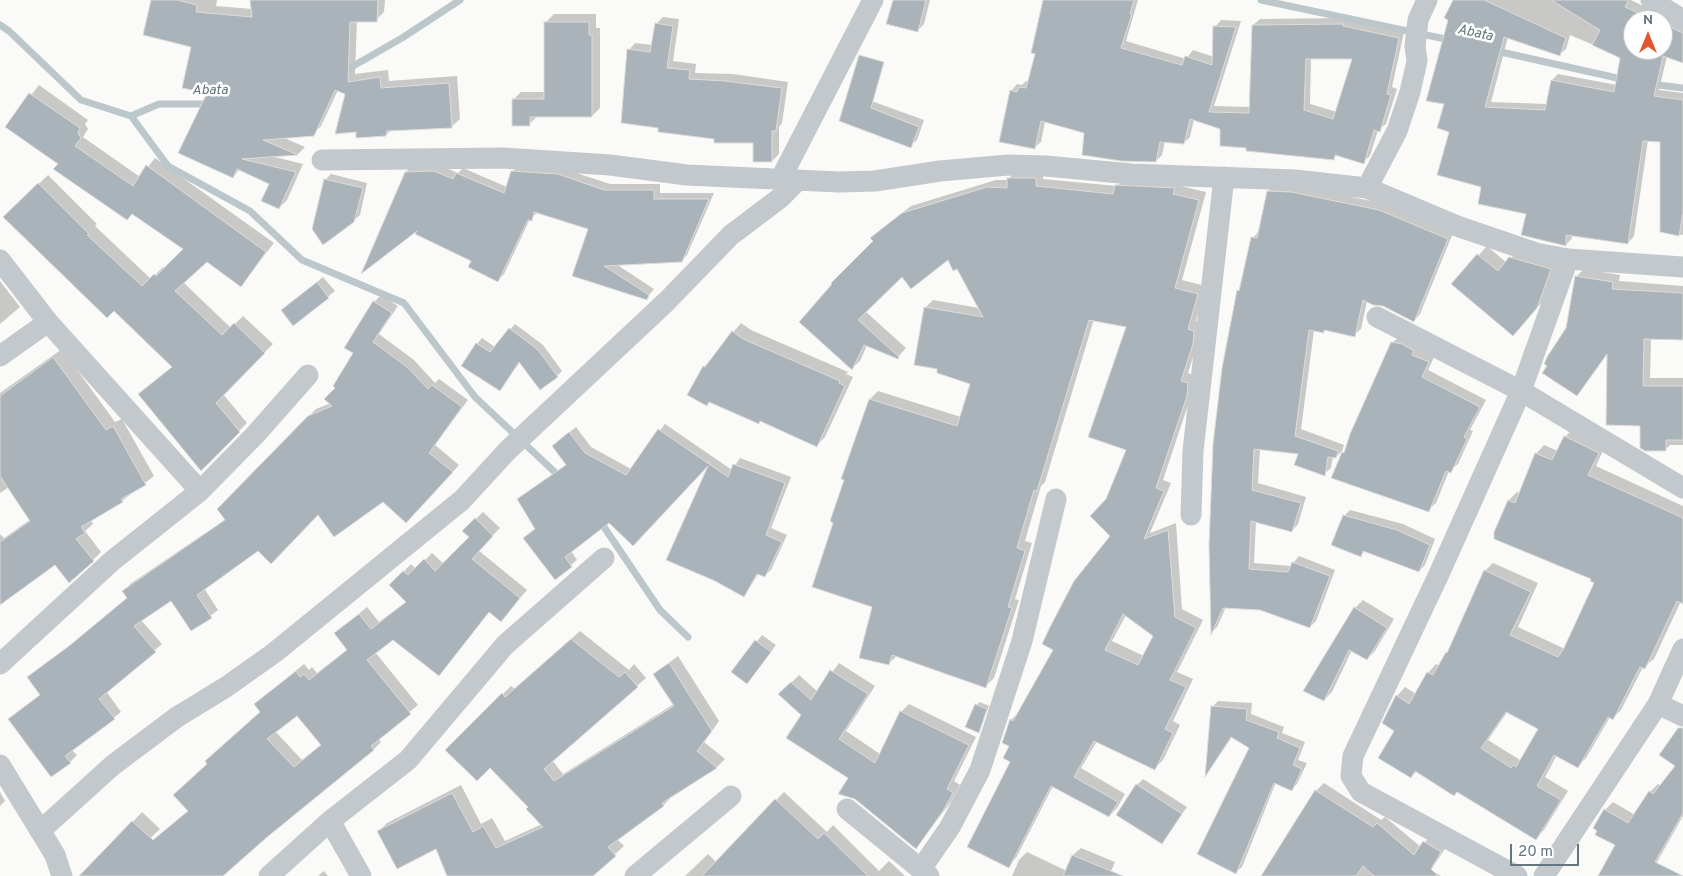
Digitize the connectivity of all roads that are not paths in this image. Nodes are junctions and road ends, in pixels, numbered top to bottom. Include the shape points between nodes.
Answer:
1 (873, 0) edge
2 (1427, 0) edge
3 (1652, 0) edge
4 (1683, 20) edge
5 (322, 160) dead end
6 (1224, 177) junction
7 (789, 180) junction
8 (1367, 188) junction
9 (0, 260) edge
10 (1568, 260) junction
11 (1683, 267) edge
12 (1377, 317) dead end
13 (48, 322) junction
14 (0, 356) edge
15 (308, 375) dead end
16 (1521, 391) junction
17 (1683, 488) edge
18 (200, 491) junction
19 (1056, 499) dead end
20 (1190, 515) dead end
21 (604, 558) dead end
22 (1683, 649) edge
23 (0, 664) edge
24 (1658, 704) junction
25 (1683, 716) edge
26 (0, 765) edge
27 (731, 796) dead end
28 (848, 810) dead end
29 (330, 821) junction
30 (40, 831) junction
31 (925, 873) edge
32 (62, 876) edge
33 (269, 876) edge
34 (361, 876) edge
35 (635, 876) edge
36 (1517, 876) edge
37 (1544, 876) edge

1 - 7 street
2 - 8 street via 1418,20 1417,61 1405,108 1397,131
3 - 4 street
5 - 7 street via 503,158 610,165 687,175
6 - 7 street via 1008,165 875,181
6 - 8 street
6 - 20 street via 1193,451
7 - 30 street via 780,198 731,235 666,302 508,450 462,500 274,653 177,717 113,765
8 - 10 street via 1457,226 1536,253
9 - 13 street
10 - 11 street
10 - 16 street
12 - 16 street
13 - 14 street
13 - 18 street
15 - 18 street
16 - 17 street
16 - 36 street via 1439,574 1361,734 1353,756 1351,776 1361,792
18 - 23 street via 112,561
19 - 31 street via 1022,641 980,770
21 - 29 street via 505,645 408,760
22 - 24 street
24 - 25 street
24 - 37 street
26 - 30 street
27 - 35 street
28 - 31 street
29 - 33 street
29 - 34 street
30 - 32 street via 55,855

